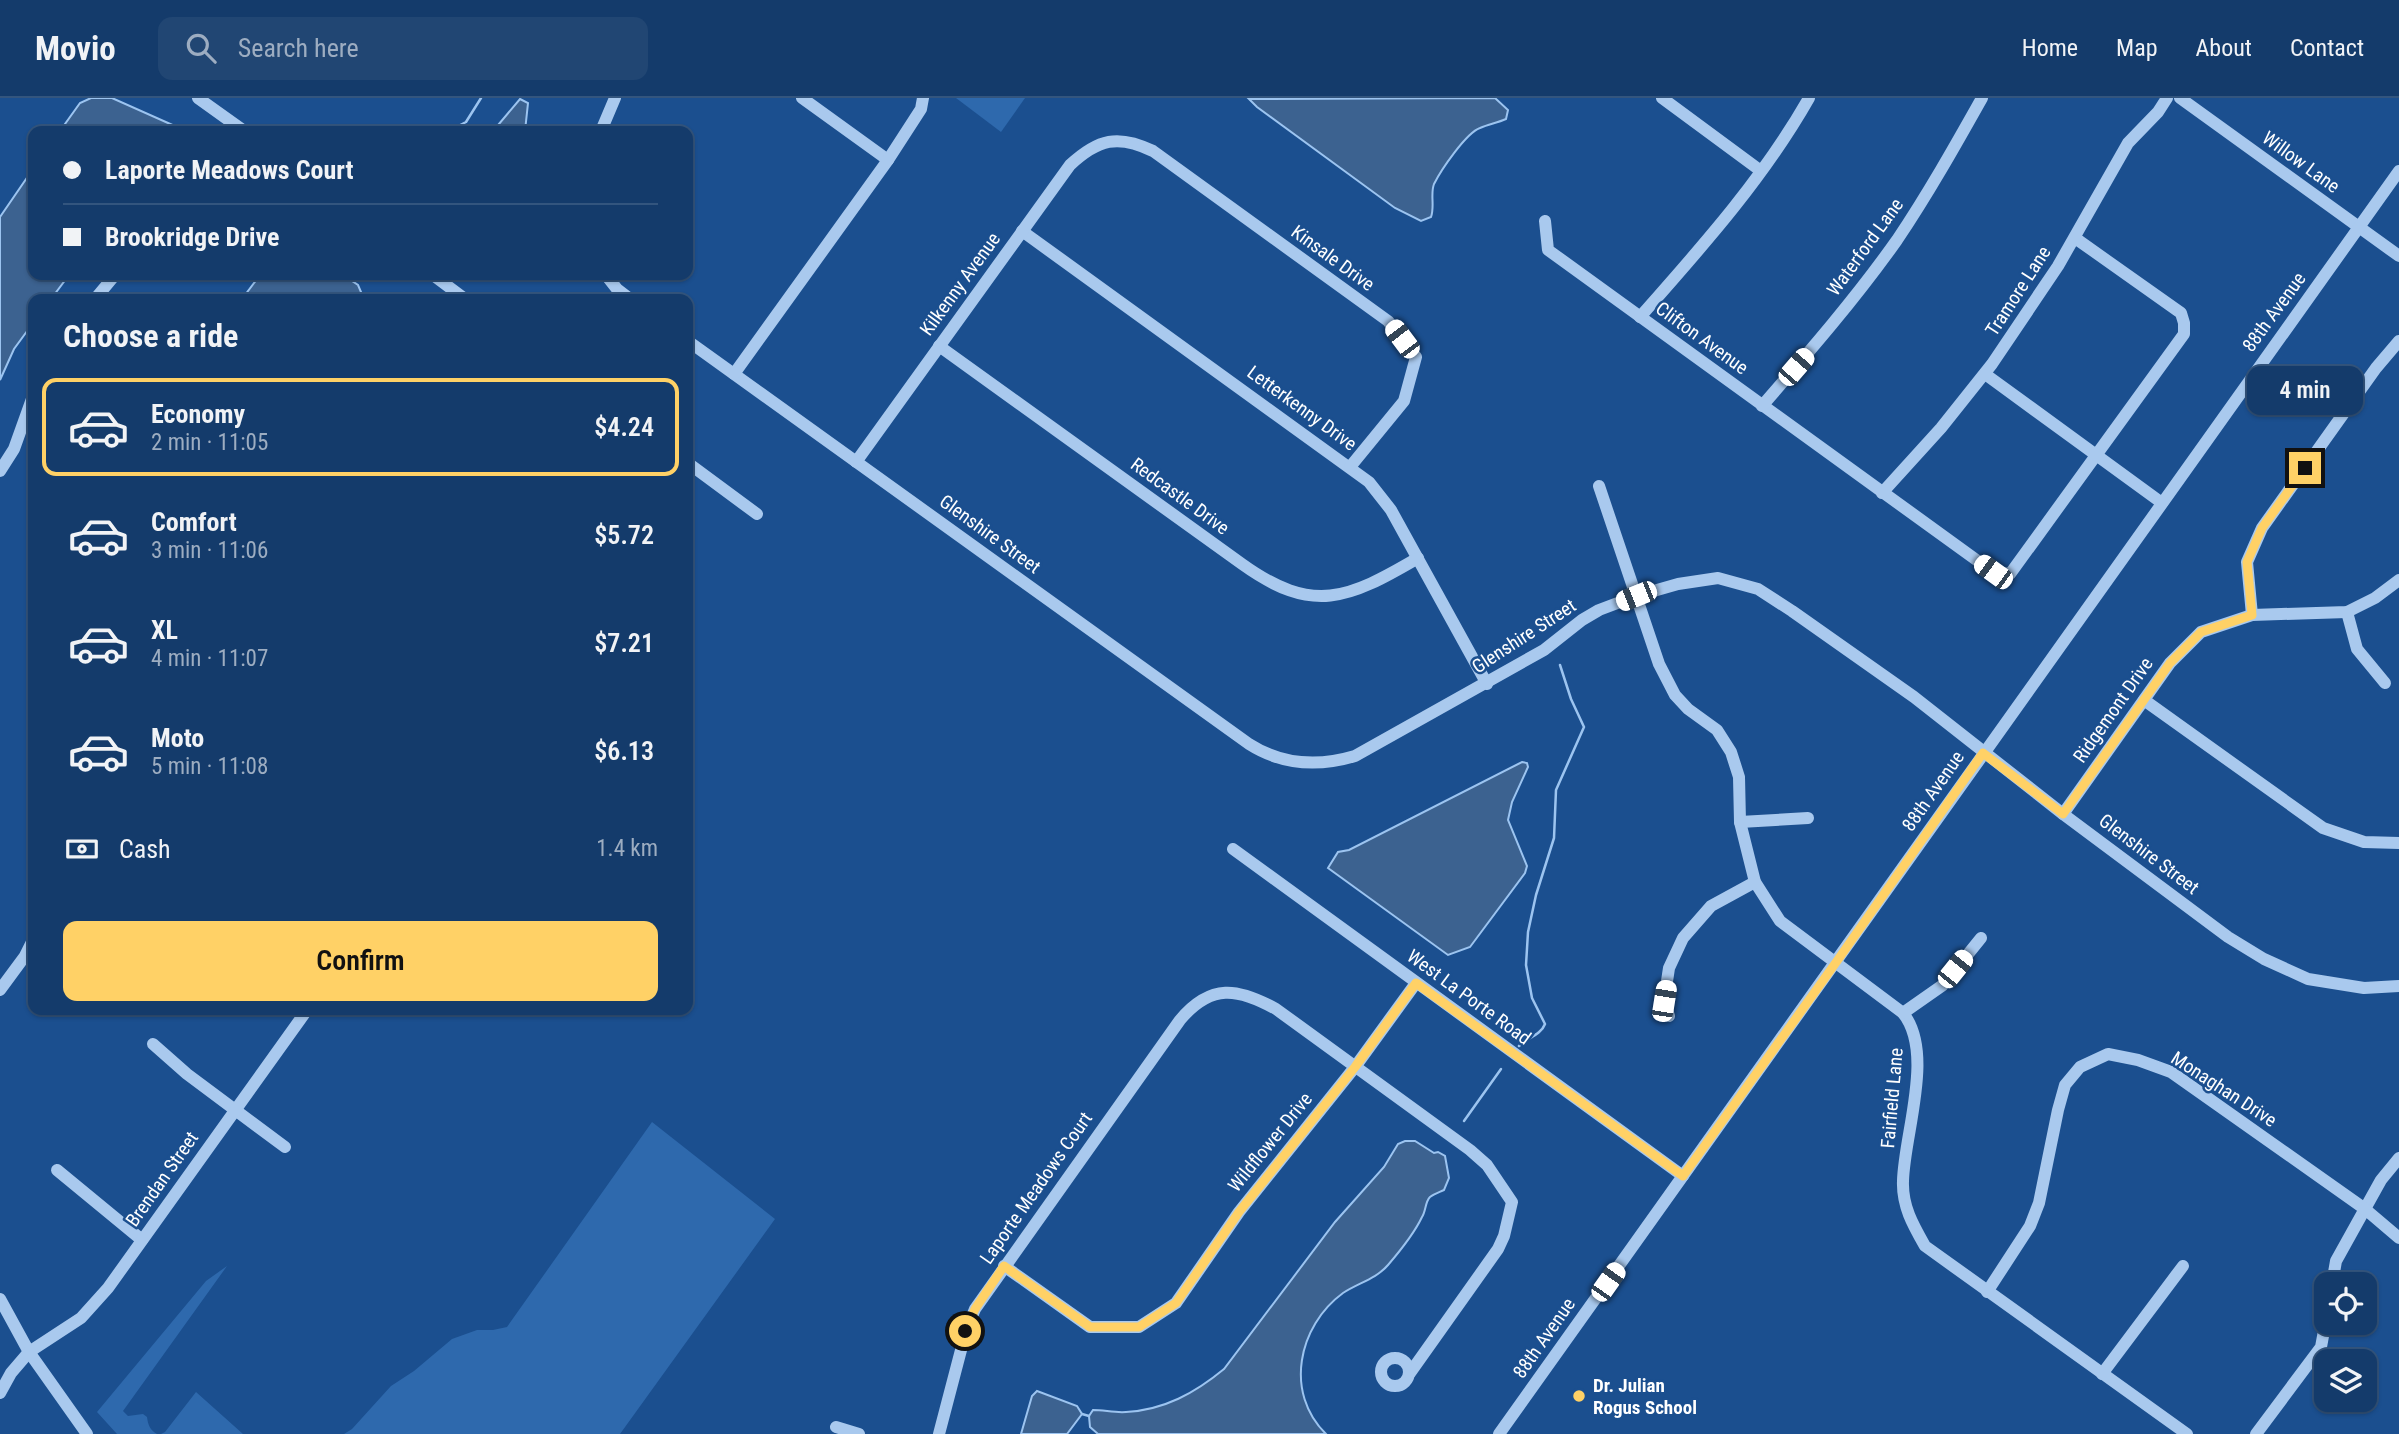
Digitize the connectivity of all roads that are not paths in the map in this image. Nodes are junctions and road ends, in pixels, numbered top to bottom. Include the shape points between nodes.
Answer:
1 (198, 98) edge
2 (615, 98) edge
3 (802, 98) edge
4 (923, 98) edge
5 (1662, 98) edge
6 (1809, 98) edge
7 (1982, 98) edge
8 (2167, 98) edge
9 (2180, 98) edge
10 (237, 126) edge
11 (603, 126) edge
12 (1107, 141) joint
13 (888, 160) junction
14 (1761, 171) junction
15 (2399, 171) edge
16 (1545, 221) dead end
17 (2358, 227) junction
18 (1022, 231) junction
19 (2075, 238) junction
20 (2399, 256) edge
21 (111, 280) edge
22 (440, 280) edge
23 (611, 280) edge
24 (99, 294) edge
25 (458, 294) edge
26 (624, 294) edge
27 (1640, 317) junction
28 (2399, 341) edge
29 (693, 345) edge
30 (939, 346) junction
31 (734, 374) junction
32 (1985, 374) junction
33 (1762, 406) junction
34 (28, 410) edge
35 (2097, 453) junction
36 (856, 463) junction
37 (693, 467) edge
38 (1350, 467) junction
39 (0, 471) edge
40 (1600, 486) dead end
41 (1882, 493) junction
42 (2162, 503) junction
43 (757, 514) dead end
44 (1418, 558) junction
45 (2399, 580) edge
46 (1636, 596) junction
47 (2347, 612) junction
48 (2252, 615) junction
49 (2385, 683) dead end
50 (1487, 684) junction
51 (2144, 700) junction
52 (1983, 753) junction
53 (2063, 814) junction
54 (1808, 818) dead end
55 (1740, 822) junction
56 (2399, 843) edge
57 (1233, 849) dead end
58 (1755, 882) junction
59 (1981, 938) dead end
60 (28, 950) edge
61 (1837, 961) junction
62 (1416, 983) junction
63 (2399, 986) edge
64 (0, 989) edge
65 (1903, 1013) junction
66 (303, 1015) edge
67 (1669, 1016) dead end
68 (153, 1044) dead end
69 (1355, 1067) junction
70 (234, 1110) junction
71 (285, 1147) dead end
72 (2399, 1158) edge
73 (57, 1170) dead end
74 (1683, 1176) junction
75 (2365, 1209) junction
76 (2399, 1238) edge
77 (142, 1240) junction
78 (1004, 1266) junction
79 (2183, 1266) dead end
80 (2334, 1272) edge
81 (1987, 1292) junction
82 (1, 1303) edge
83 (2323, 1335) edge
84 (29, 1352) junction
85 (1410, 1373) dead end
86 (2102, 1374) junction
87 (0, 1393) edge
88 (836, 1427) dead end
89 (87, 1434) edge
90 (859, 1434) edge
91 (939, 1434) edge
92 (1499, 1434) edge
93 (2187, 1434) edge
94 (2256, 1434) edge

1 - 10 street
2 - 11 street
3 - 13 street
4 - 13 street via 921,109
5 - 14 street
6 - 14 street
7 - 33 street, Waterford Lane via 1897,240
8 - 19 street, Tramore Lane via 2128,143
9 - 17 street, Willow Lane
12 - 18 street, Kilkenny Avenue via 1070,165
12 - 38 street, Kinsale Drive via 1133,142 1153,151 1388,321 1416,357 1404,401
13 - 31 street
14 - 27 street
15 - 17 street, 88th Avenue
16 - 27 street, Clifton Avenue via 1548,250
17 - 20 street, Willow Lane
17 - 42 street, 88th Avenue
18 - 30 street, Kilkenny Avenue
18 - 38 street, Letterkenny Drive
19 - 32 street, Tramore Lane
19 - 35 street via 2181,313 2184,323 2184,334
21 - 24 street
22 - 25 street
23 - 26 street
27 - 33 street, Clifton Avenue
28 - 48 street via 2262,528 2247,562
29 - 31 street, Glenshire Street
30 - 36 street, Kilkenny Avenue
30 - 44 street, Redcastle Drive via 1279,587 1309,596 1347,593
31 - 36 street, Glenshire Street
32 - 35 street
32 - 41 street, Tramore Lane
33 - 41 street, Clifton Avenue
34 - 39 street via 14,449
35 - 41 street, Clifton Avenue via 2010,574 1993,572
35 - 42 street
36 - 50 street, Glenshire Street via 1249,744 1273,756 1327,763 1355,755
37 - 43 street
38 - 44 street, Letterkenny Drive via 1383,498
40 - 46 street, Fairfield Lane
42 - 52 street, 88th Avenue
44 - 50 street, Letterkenny Drive
45 - 47 street, Ridgemont Drive
46 - 50 street, Glenshire Street via 1592,614
46 - 52 street, Glenshire Street via 1718,579 1758,589 1914,696
46 - 55 street, Fairfield Lane via 1659,664 1675,695 1717,730 1731,752 1739,777
47 - 48 street, Ridgemont Drive
47 - 49 street via 2357,649
48 - 51 street, Ridgemont Drive via 2201,632 2170,663
51 - 53 street, Ridgemont Drive
51 - 56 street via 2323,828 2364,842
52 - 53 street, Glenshire Street
52 - 61 street, 88th Avenue
53 - 63 street, Glenshire Street via 2264,959 2308,979 2364,988
54 - 55 street
55 - 58 street, Fairfield Lane
57 - 62 street, West La Porte Road
58 - 61 street, Fairfield Lane via 1780,921
58 - 67 street via 1711,906 1683,938 1669,968 1664,1001
59 - 65 street via 1943,985
60 - 64 street
61 - 65 street, Fairfield Lane
61 - 74 street, 88th Avenue
62 - 69 street, Wildflower Drive
62 - 74 street, West La Porte Road
65 - 81 street, Fairfield Lane via 1917,1043 1916,1090 1903,1182 1907,1214 1925,1246
66 - 70 street, Brendan Street
68 - 70 street
69 - 78 street, Wildflower Drive via 1239,1212 1176,1303 1139,1327 1090,1327
69 - 78 street, Laporte Meadows Court via 1257,998 1238,992 1215,994 1180,1020
69 - 85 street via 1470,1150 1487,1165 1512,1202 1498,1249
70 - 71 street
70 - 77 street, Brendan Street
72 - 75 street
73 - 77 street
74 - 92 street, 88th Avenue
75 - 76 street, Monaghan Drive
75 - 80 street
75 - 81 street, Monaghan Drive via 2171,1072 2108,1054 2080,1067 2065,1085 2039,1203 2030,1226
77 - 84 street, Brendan Street via 81,1318
78 - 91 street, Laporte Meadows Court via 969,1322
79 - 86 street
81 - 86 street, Fairfield Lane
82 - 84 street
83 - 94 street via 2321,1347
84 - 87 street, Brendan Street
84 - 89 street
86 - 93 street, Fairfield Lane
88 - 90 street

